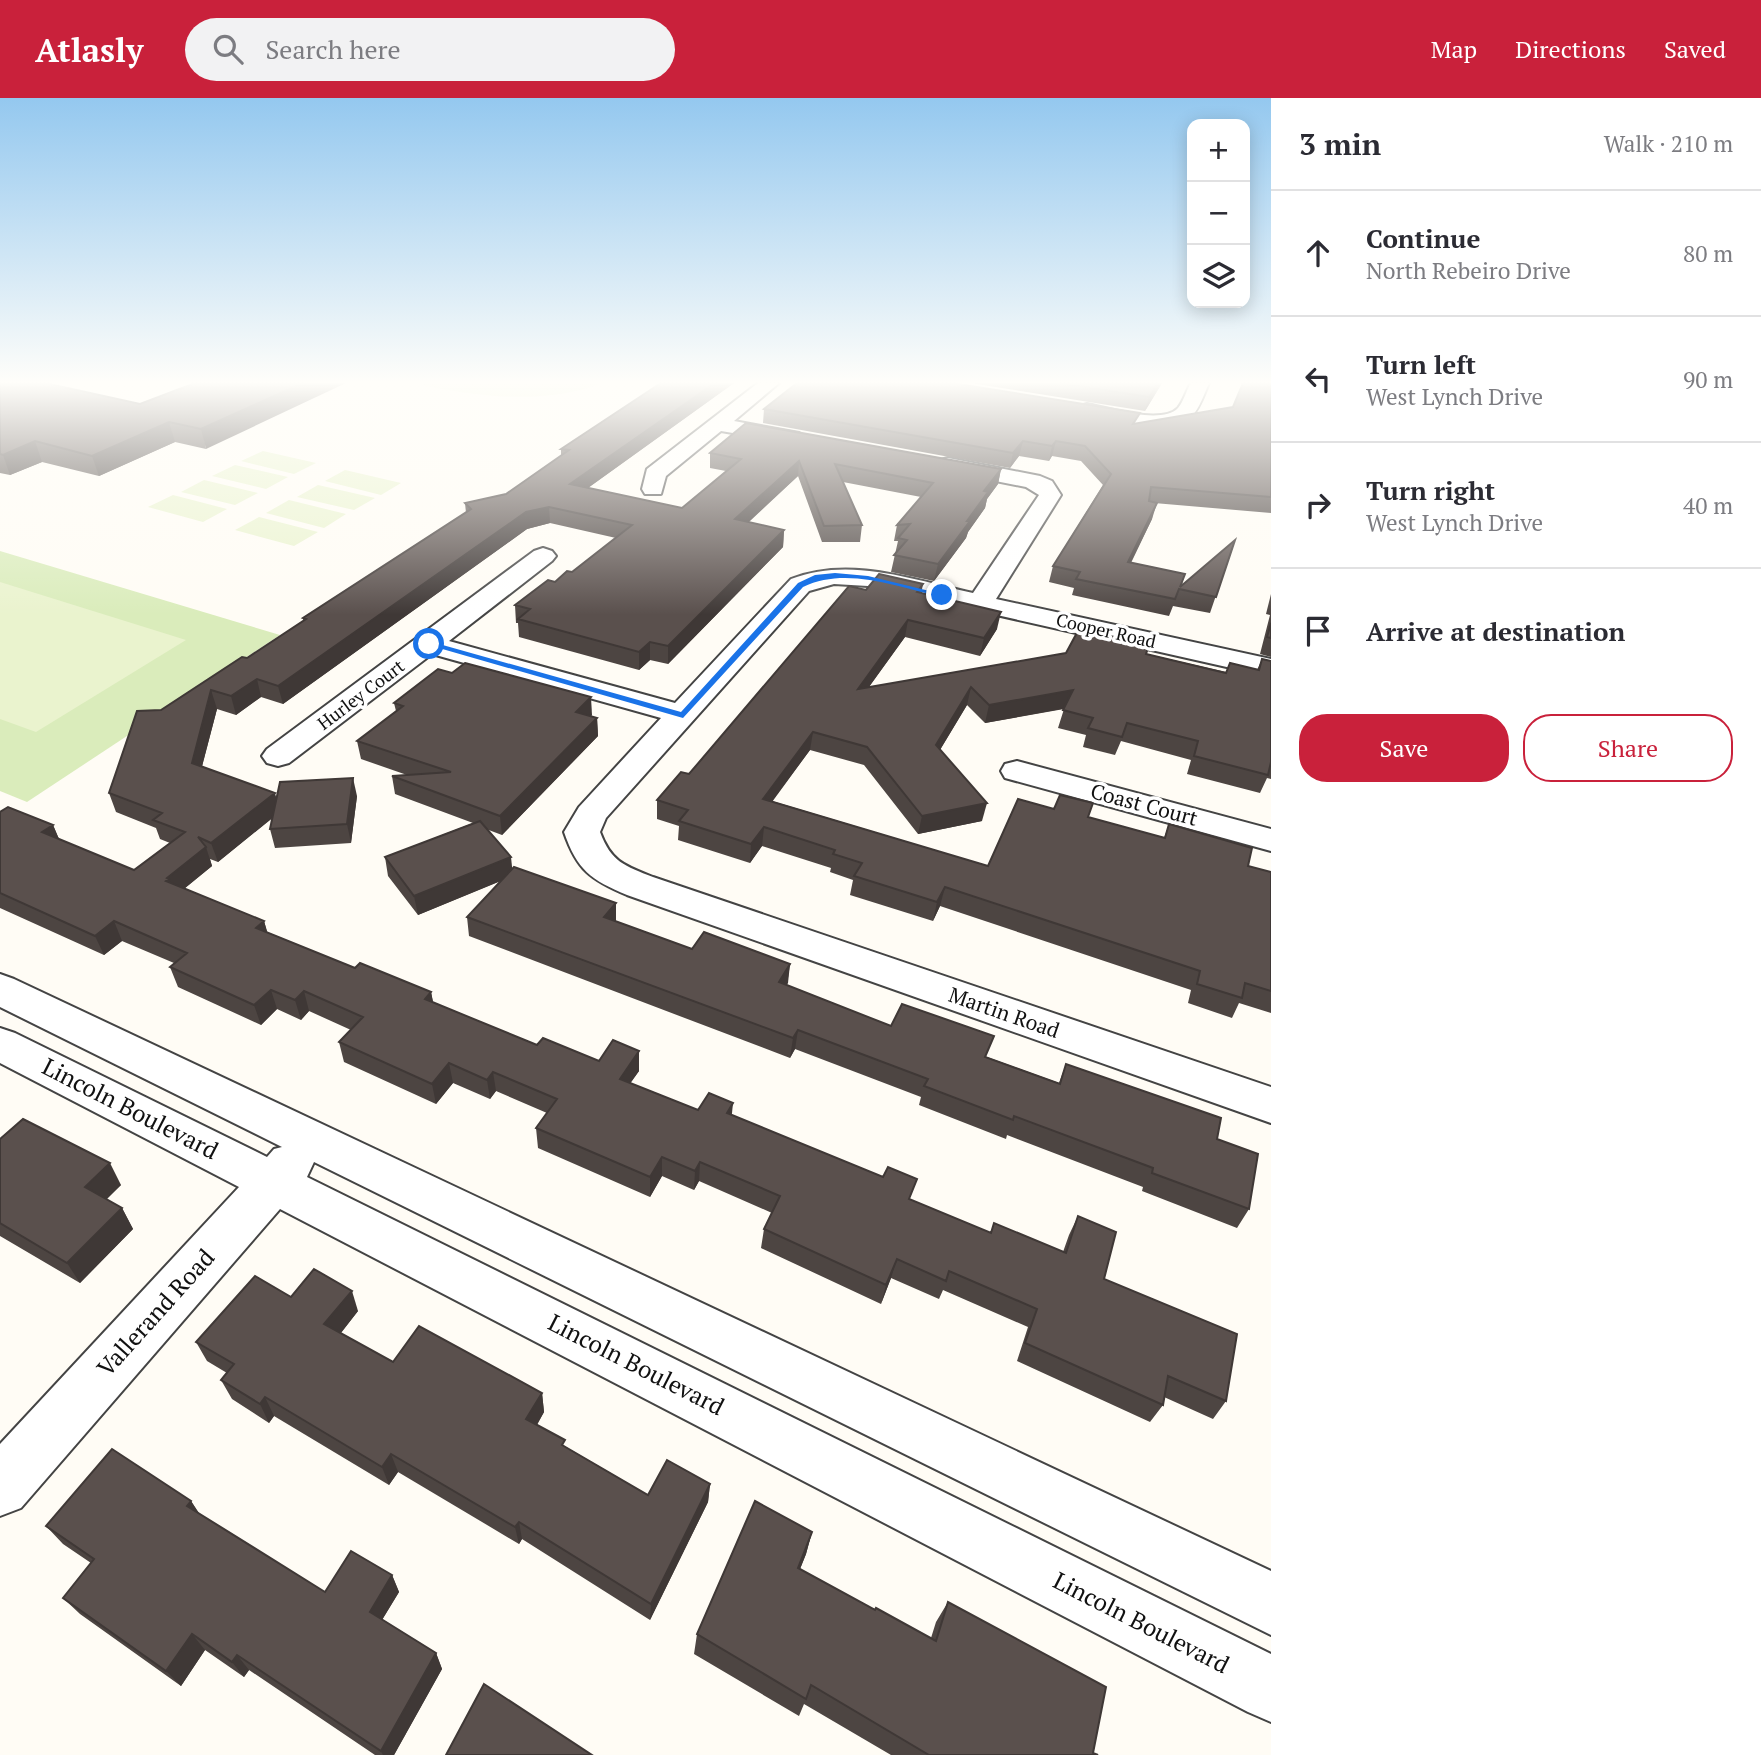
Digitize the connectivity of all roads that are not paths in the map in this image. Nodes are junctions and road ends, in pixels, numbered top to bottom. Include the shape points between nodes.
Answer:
1 (669, 460) edge
2 (929, 462) edge
3 (653, 489) dead end
4 (543, 556) dead end
5 (980, 603) junction
6 (429, 644) junction
7 (1271, 668) edge
8 (683, 715) junction
9 (278, 756) dead end
10 (1017, 771) dead end
11 (1271, 840) edge
12 (0, 989) edge
13 (0, 1044) edge
14 (1271, 1105) edge
15 (313, 1140) junction
16 (275, 1181) junction
17 (0, 1487) edge
18 (1271, 1604) edge
19 (1271, 1689) edge

1 - 3 street via 655,474
2 - 5 street via 1044,486 1049,495
4 - 6 street, Hurley Court
5 - 7 street, Cooper Road
5 - 8 street, Cooper Road via 868,578 817,577 800,585
6 - 8 street
6 - 9 street, Hurley Court
8 - 14 street, Martin Road via 591,814 582,832 589,856 606,872
10 - 11 street, Coast Court
12 - 15 street
13 - 16 street, Lincoln Boulevard
15 - 16 street, Vallerand Road
15 - 18 street
16 - 17 street, Vallerand Road
16 - 19 street, Lincoln Boulevard

